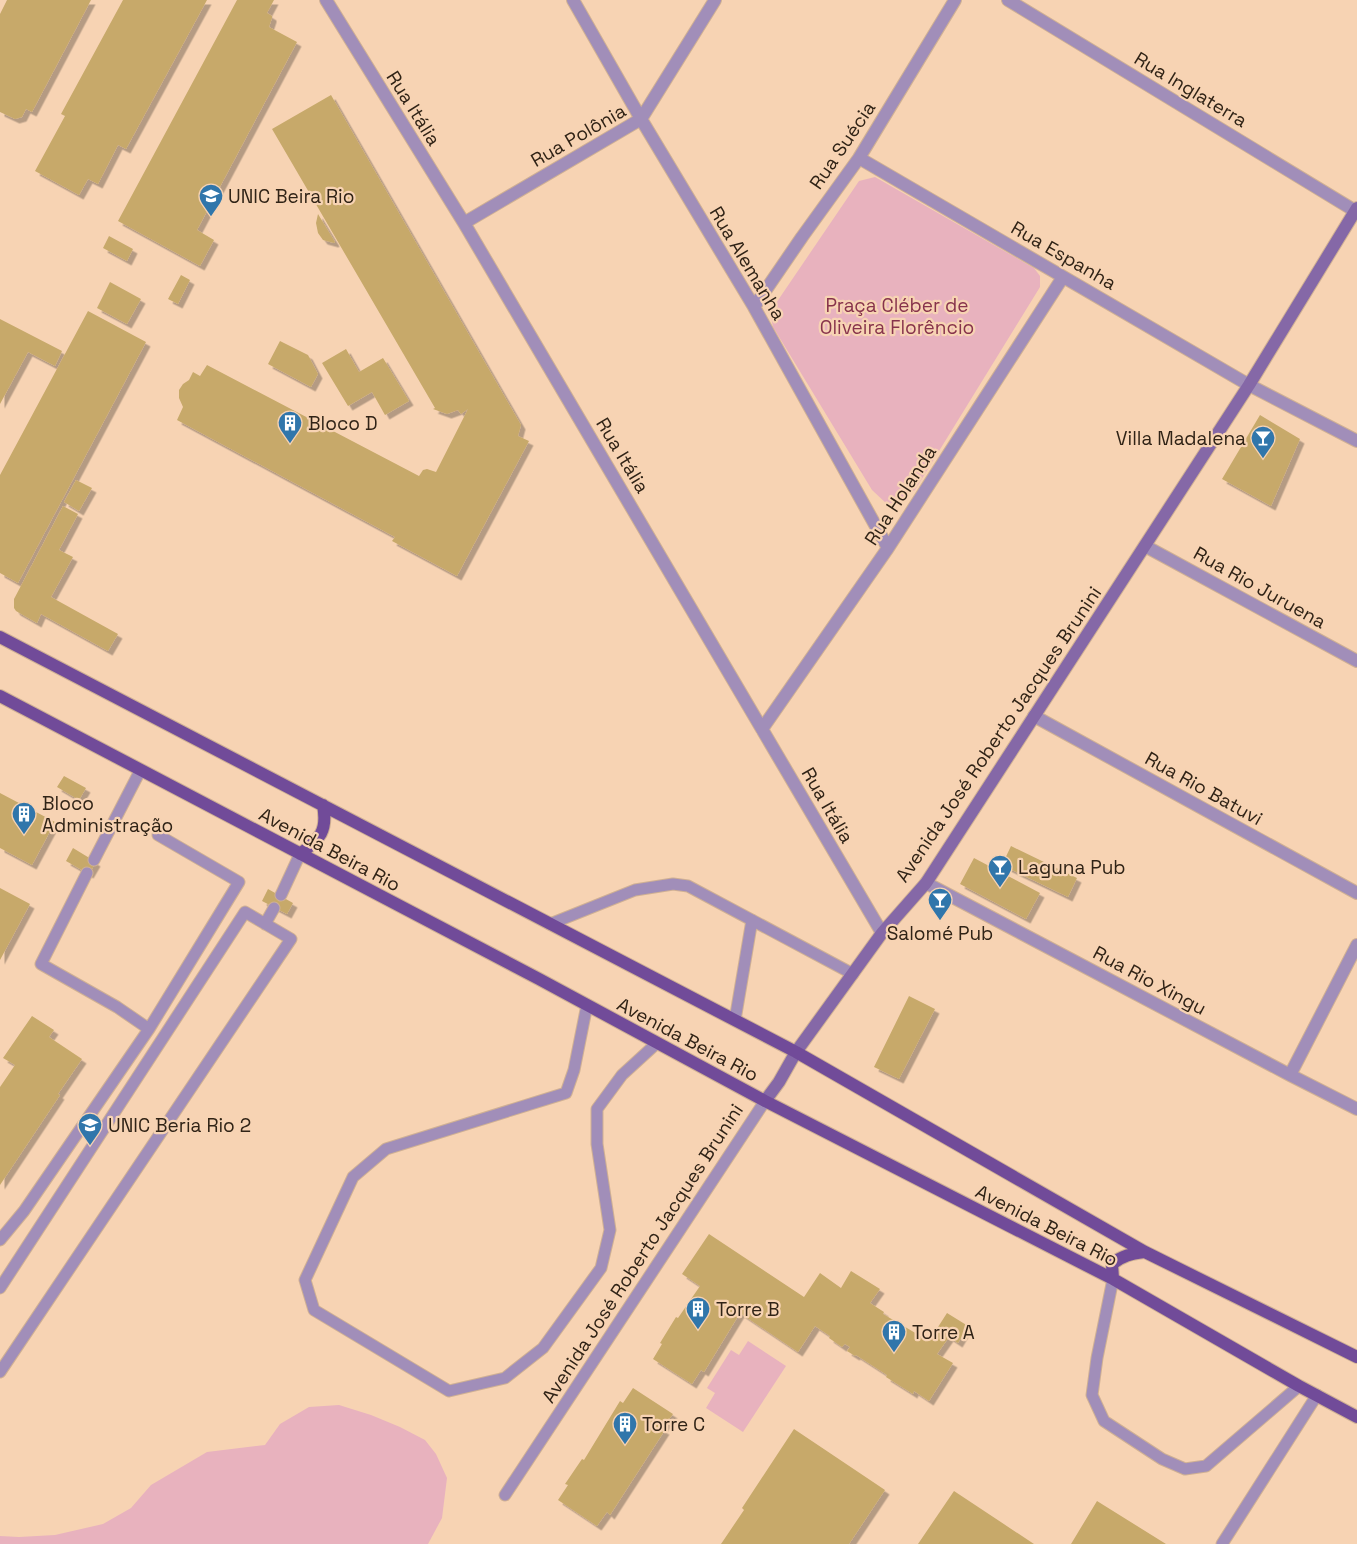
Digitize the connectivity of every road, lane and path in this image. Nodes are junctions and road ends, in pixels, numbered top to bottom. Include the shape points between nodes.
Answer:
1 (326, 0) edge
2 (573, 0) edge
3 (715, 0) edge
4 (955, 0) edge
5 (1008, 0) edge
6 (641, 119) junction
7 (859, 158) junction
8 (1356, 210) edge
9 (464, 223) junction
10 (1063, 276) junction
11 (754, 307) junction
12 (1249, 385) junction
13 (1357, 441) edge
14 (1145, 546) junction
15 (888, 548) junction
16 (0, 637) edge
17 (1357, 661) edge
18 (0, 696) edge
19 (1034, 716) junction
20 (762, 730) junction
21 (140, 771) junction
22 (323, 805) junction
23 (158, 835) dead end
24 (300, 854) junction
25 (94, 860) dead end
26 (87, 873) dead end
27 (926, 883) junction
28 (1357, 893) edge
29 (280, 895) dead end
30 (274, 908) dead end
31 (752, 920) junction
32 (265, 924) junction
33 (550, 924) junction
34 (882, 933) junction
35 (1357, 945) edge
36 (853, 974) junction
37 (587, 1005) junction
38 (734, 1020) junction
39 (150, 1029) junction
40 (657, 1043) junction
41 (796, 1052) junction
42 (1290, 1075) junction
43 (765, 1101) junction
44 (1357, 1109) edge
45 (0, 1240) edge
46 (1144, 1252) junction
47 (1113, 1279) junction
48 (0, 1288) edge
49 (1357, 1357) edge
50 (0, 1372) edge
51 (1299, 1386) junction
52 (1317, 1395) junction
53 (1357, 1417) edge
54 (505, 1495) dead end
55 (1222, 1544) edge

1 - 9 street, Rua Itália
2 - 6 street, Rua Alemanha
3 - 6 street, Rua Polônia
4 - 7 street, Rua Suécia
5 - 8 street, Rua Inglaterra
6 - 9 street, Rua Polônia
6 - 11 street, Rua Alemanha
7 - 10 street, Rua Espanha
7 - 11 street, Rua Suécia
8 - 12 main road, Avenida José Roberto Jacques Brunini
9 - 20 street, Rua Itália
10 - 12 street, Rua Espanha
10 - 15 street, Rua Holanda
11 - 15 street, Rua Alemanha
12 - 13 street, Rua Espanha
12 - 14 main road, Avenida José Roberto Jacques Brunini
14 - 17 street, Rua Rio Juruena
14 - 19 main road, Avenida José Roberto Jacques Brunini
15 - 20 street, Rua Holanda
16 - 22 main road, Avenida Beira Rio
18 - 21 main road, Avenida Beira Rio
19 - 27 main road, Avenida José Roberto Jacques Brunini
19 - 28 street, Rua Rio Batuvi
20 - 34 street, Rua Itália
21 - 24 main road, Avenida Beira Rio
21 - 25 lane
22 - 24 main road via 325,824 322,832
22 - 33 main road, Avenida Beira Rio
23 - 39 lane via 239,882
24 - 29 lane
24 - 37 main road, Avenida Beira Rio
26 - 39 lane via 41,964
27 - 34 main road, Avenida José Roberto Jacques Brunini
27 - 42 street, Rua Rio Xingu
30 - 32 lane
31 - 33 lane via 688,886 673,884 635,890
31 - 36 lane
31 - 38 lane
32 - 48 lane via 245,912
32 - 50 lane via 291,939
33 - 38 main road, Avenida Beira Rio
34 - 36 main road, Avenida José Roberto Jacques Brunini
35 - 42 street
36 - 41 main road, Avenida José Roberto Jacques Brunini
37 - 40 main road, Avenida Beira Rio
37 - 40 lane via 566,1093 386,1149 353,1177 305,1280 314,1310 449,1391 505,1378 543,1348 601,1268 610,1230 597,1144 597,1109 622,1075
38 - 41 main road, Avenida Beira Rio
39 - 45 lane via 24,1211
40 - 43 main road, Avenida Beira Rio
41 - 43 main road, Avenida José Roberto Jacques Brunini
41 - 46 main road, Avenida Beira Rio
42 - 44 street, Rua Rio Xingu
43 - 47 main road, Avenida Beira Rio
43 - 54 lane, Avenida José Roberto Jacques Brunini
46 - 47 main road via 1130,1253 1112,1264
46 - 49 main road, Avenida Beira Rio
47 - 51 main road, Avenida Beira Rio
47 - 51 lane via 1092,1395 1104,1421 1162,1459 1185,1469 1206,1466
51 - 52 main road, Avenida Beira Rio
52 - 53 main road, Avenida Beira Rio
52 - 55 lane

